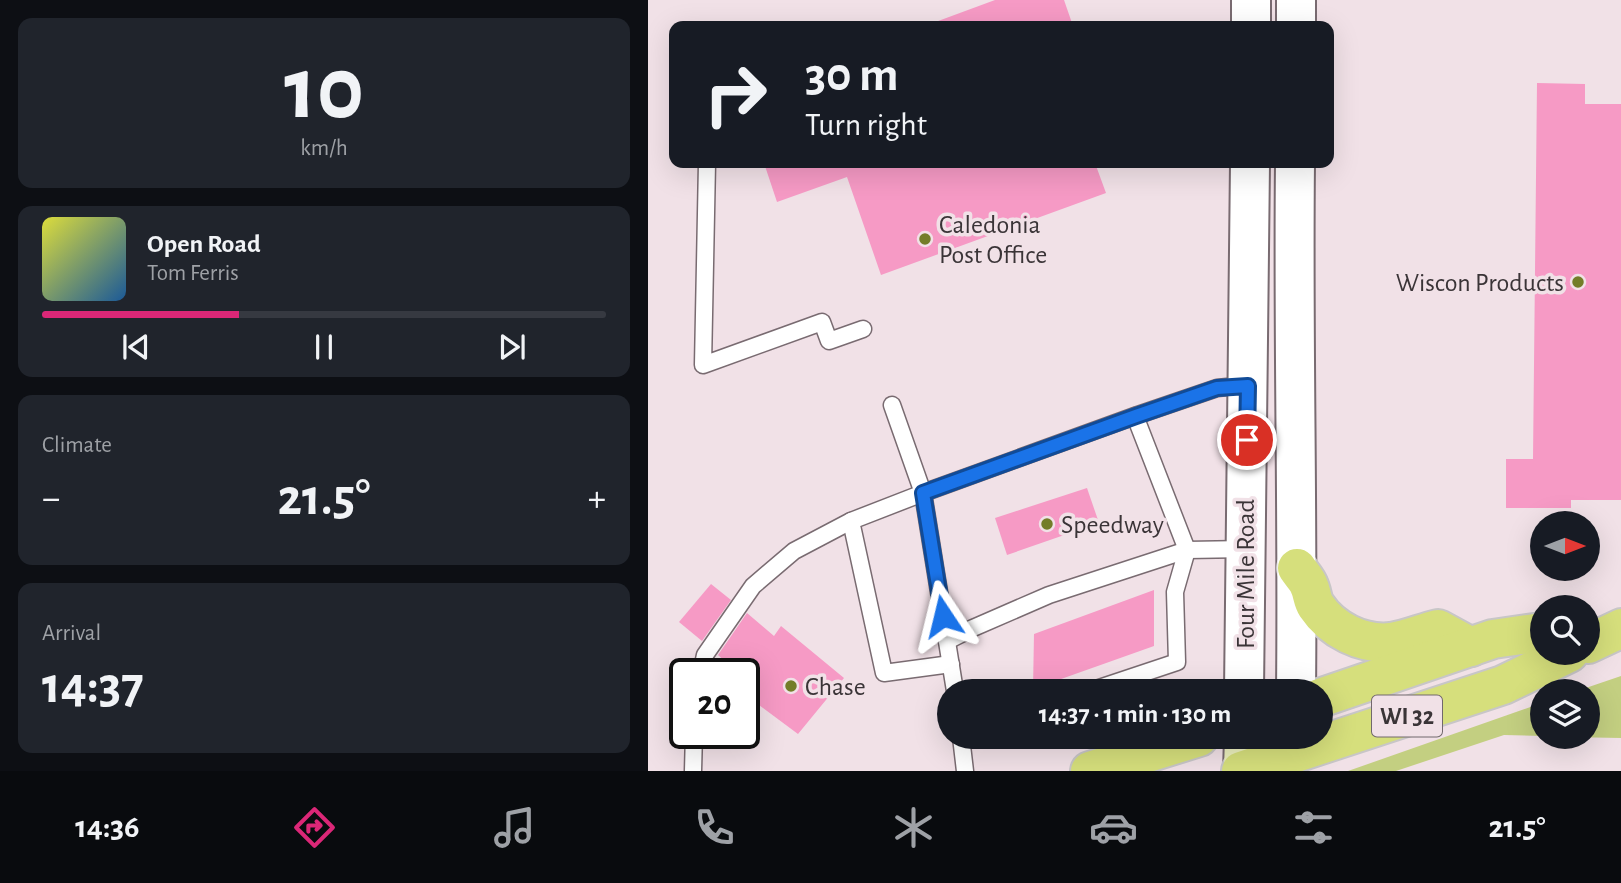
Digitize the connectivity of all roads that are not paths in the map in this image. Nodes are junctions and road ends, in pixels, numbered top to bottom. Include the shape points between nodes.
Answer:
1 (1251, 0) edge
2 (1296, 0) edge
3 (1251, 21) edge
4 (1296, 21) edge
5 (707, 168) edge
6 (1249, 168) edge
7 (1295, 168) edge
8 (863, 329) dead end
9 (1248, 386) junction
10 (892, 405) dead end
11 (1136, 416) junction
12 (923, 493) junction
13 (851, 521) junction
14 (1246, 549) junction
15 (1187, 550) junction
16 (1297, 568) junction
17 (1622, 620) edge
18 (1600, 623) edge
19 (1622, 628) edge
20 (1530, 634) edge
21 (1600, 638) edge
22 (947, 641) junction
23 (1471, 647) junction
24 (704, 658) edge
25 (951, 664) junction
26 (1544, 665) edge
27 (953, 679) edge
28 (1127, 679) edge
29 (1244, 679) edge
30 (1296, 679) edge
31 (1333, 694) edge
32 (694, 749) edge
33 (962, 749) edge
34 (1161, 749) edge
35 (1244, 749) edge
36 (1296, 753) edge
37 (693, 771) edge
38 (965, 771) edge
39 (1090, 771) edge
40 (1243, 771) edge

1 - 3 street
2 - 4 street
5 - 8 lane via 703,365 822,322 829,341
6 - 9 street, Four Mile Road
7 - 16 street, Four Mile Road
9 - 11 lane via 1217,388
9 - 14 street, Four Mile Road
10 - 12 lane
11 - 12 lane
11 - 15 lane
12 - 13 lane
12 - 22 lane
13 - 24 lane via 794,551 753,586
13 - 25 lane via 884,673
14 - 15 lane
14 - 29 street, Four Mile Road
15 - 22 lane via 1049,595
15 - 28 lane via 1175,592 1177,663
16 - 23 main road via 1310,586 1314,604 1334,625 1356,638 1390,642 1438,629
16 - 30 street, Four Mile Road
17 - 18 main road
19 - 21 main road
20 - 23 main road, WI 32
22 - 25 lane
23 - 31 main road, WI 32
25 - 27 lane
26 - 36 main road, WI 32 via 1503,685
32 - 37 lane
33 - 38 lane
34 - 39 main road
35 - 40 main road
36 - 40 main road, WI 32

